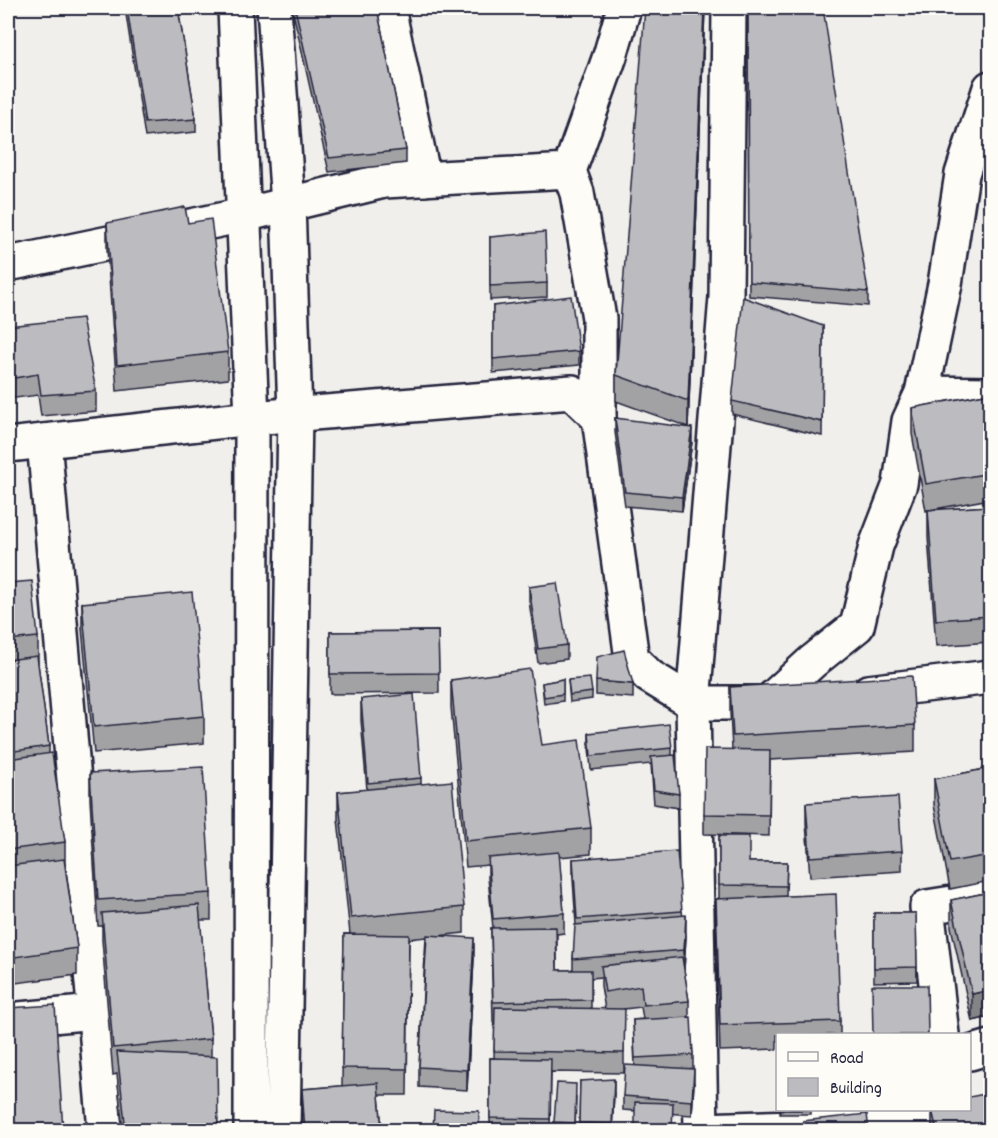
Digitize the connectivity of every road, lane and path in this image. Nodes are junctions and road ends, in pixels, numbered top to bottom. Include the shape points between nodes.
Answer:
1 (235, 8) edge
2 (274, 8) edge
3 (388, 8) edge
4 (624, 8) edge
5 (729, 8) edge
6 (990, 88) edge
7 (981, 148) edge
8 (569, 171) junction
9 (424, 179) junction
10 (288, 204) junction
11 (244, 215) junction
12 (8, 264) edge
13 (922, 393) junction
14 (990, 394) edge
15 (295, 414) junction
16 (252, 418) junction
17 (599, 418) junction
18 (44, 441) junction
19 (8, 445) edge
20 (990, 677) edge
21 (693, 703) junction
22 (765, 705) junction
23 (990, 897) edge
24 (95, 1012) junction
25 (8, 1020) edge
26 (942, 1033) edge
27 (990, 1047) edge
28 (971, 1052) edge
29 (923, 1111) edge
30 (701, 1130) edge
31 (105, 1131) edge
32 (251, 1131) edge
33 (283, 1131) edge

1 - 11 street
2 - 10 street
3 - 9 street
4 - 8 street
5 - 21 street via 726,297
6 - 7 street
7 - 13 street via 962,174 945,284
8 - 9 street
8 - 17 street via 577,193 599,318
9 - 10 street via 384,181
10 - 11 street
10 - 15 street
11 - 12 street
11 - 16 street
13 - 14 street
13 - 22 street via 909,421 900,484 876,546 857,626
15 - 16 street
15 - 17 street via 572,392
15 - 33 street
16 - 18 street
16 - 32 street
17 - 21 street via 632,659 649,676
18 - 19 street
18 - 24 street
20 - 22 street
21 - 22 street
21 - 30 street
23 - 26 street via 927,907
24 - 25 street
24 - 31 street
27 - 28 street
29 - 30 street via 794,1127

